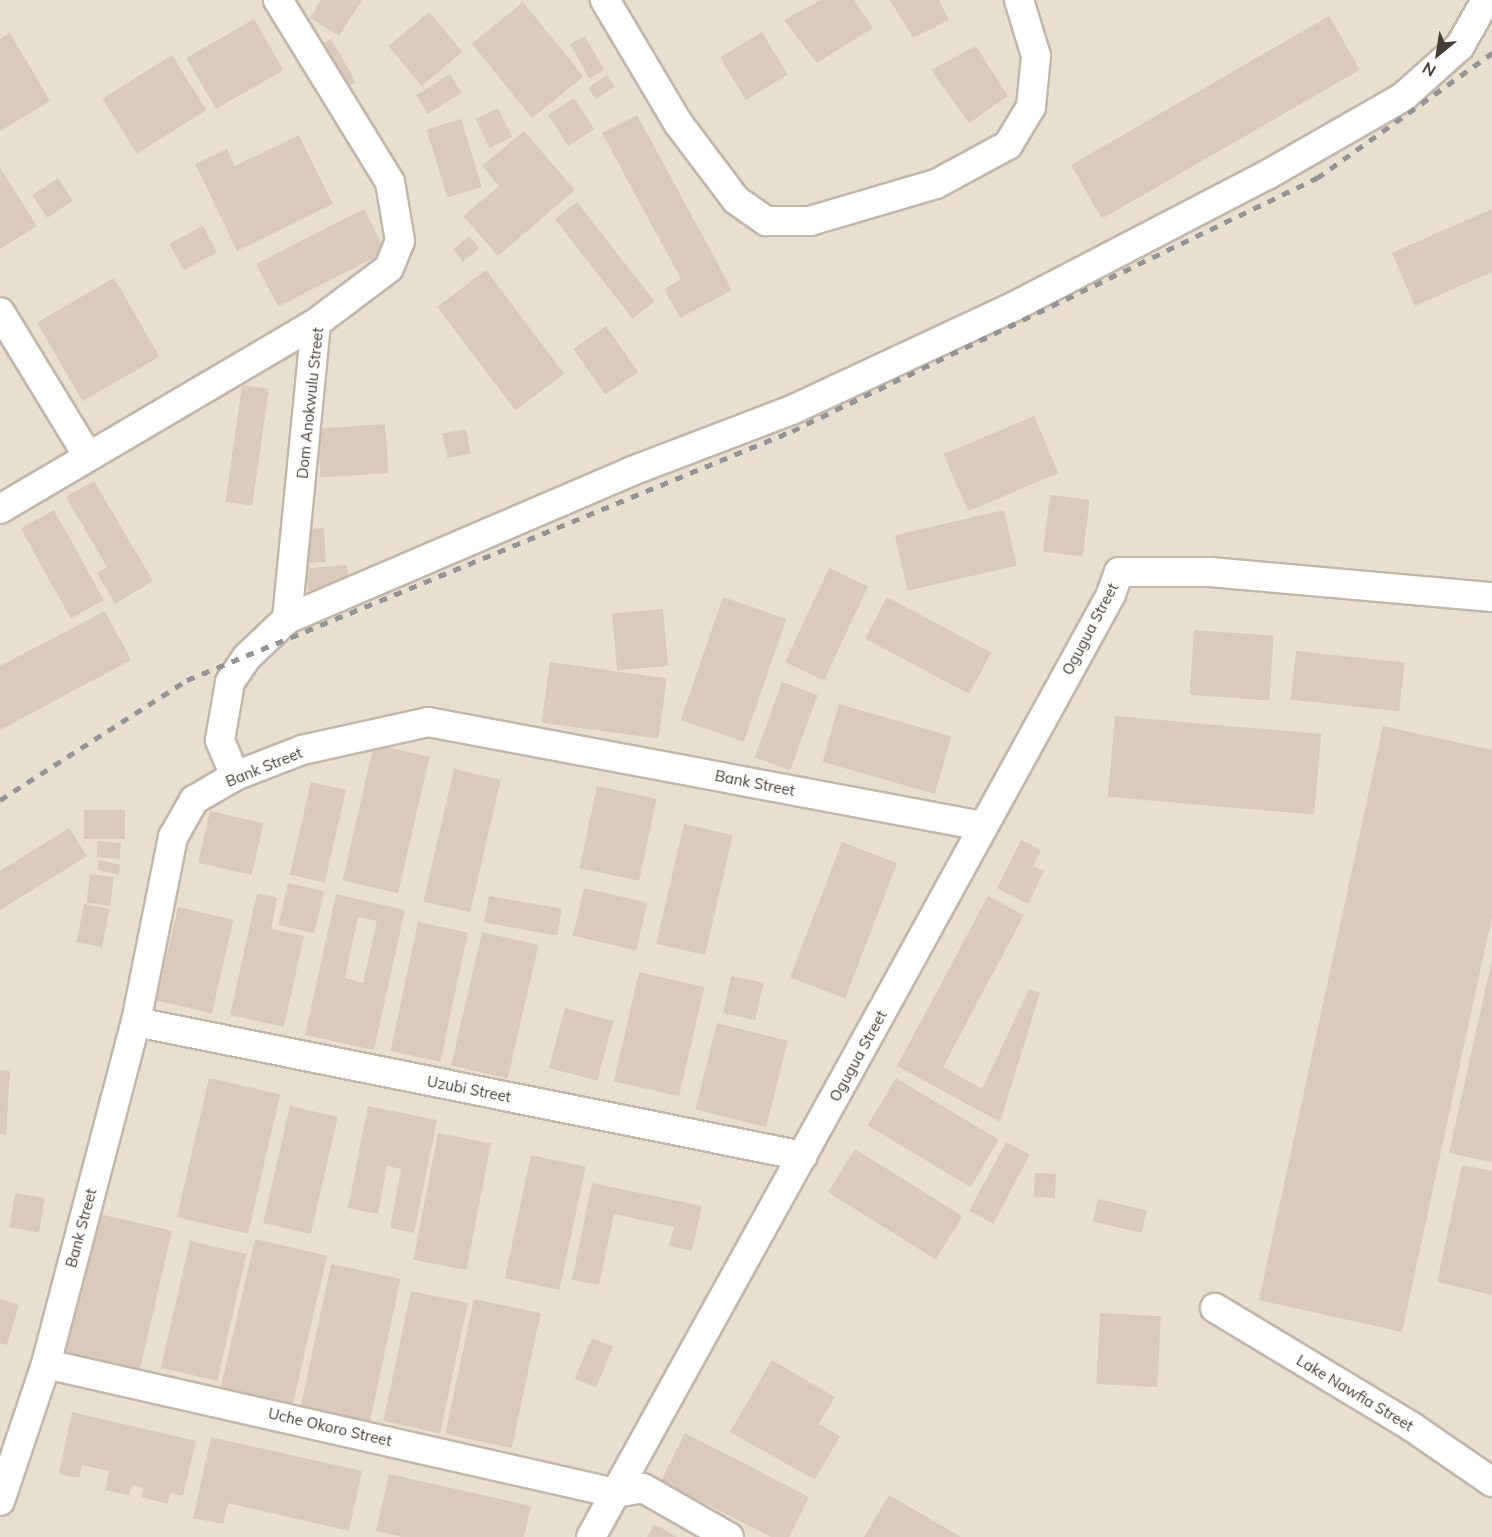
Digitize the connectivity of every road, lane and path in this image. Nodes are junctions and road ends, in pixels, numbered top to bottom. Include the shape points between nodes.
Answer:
1 (278, 0) edge
2 (606, 0) edge
3 (1019, 0) edge
4 (1486, 0) edge
5 (0, 312) edge
6 (316, 323) junction
7 (88, 456) junction
8 (0, 509) edge
9 (1492, 597) edge
10 (287, 619) junction
11 (235, 776) junction
12 (981, 826) junction
13 (136, 1022) junction
14 (803, 1156) junction
15 (1215, 1308) dead end
16 (46, 1364) junction
17 (1492, 1482) edge
18 (615, 1492) junction
19 (0, 1501) edge
20 (591, 1537) edge
21 (729, 1537) edge

1 - 6 street, Dom Anokwulu Street via 390,182 400,241 389,268
2 - 3 street via 678,123 736,200 766,221 810,221 936,184 1008,145 1031,107 1036,56
4 - 10 street via 1460,46 1403,97 1267,175 1025,301 794,409 622,475
5 - 7 street
6 - 7 street
6 - 10 street, Dom Anokwulu Street
7 - 8 street
9 - 12 street, Ogugua Street via 1210,572 1119,572 1111,594
10 - 11 street via 248,657 230,682 220,740
11 - 12 street, Bank Street via 302,750 428,722
11 - 13 street, Bank Street via 194,800 172,837
12 - 14 street, Ogugua Street
13 - 14 street, Uzubi Street
13 - 16 street, Bank Street
14 - 18 street, Ogugua Street
15 - 17 street, Lake Nawfia Street via 1412,1427
16 - 18 street, Uche Okoro Street
16 - 19 street, Bank Street
18 - 20 street, Ogugua Street
18 - 21 street, Uche Okoro Street via 643,1488

